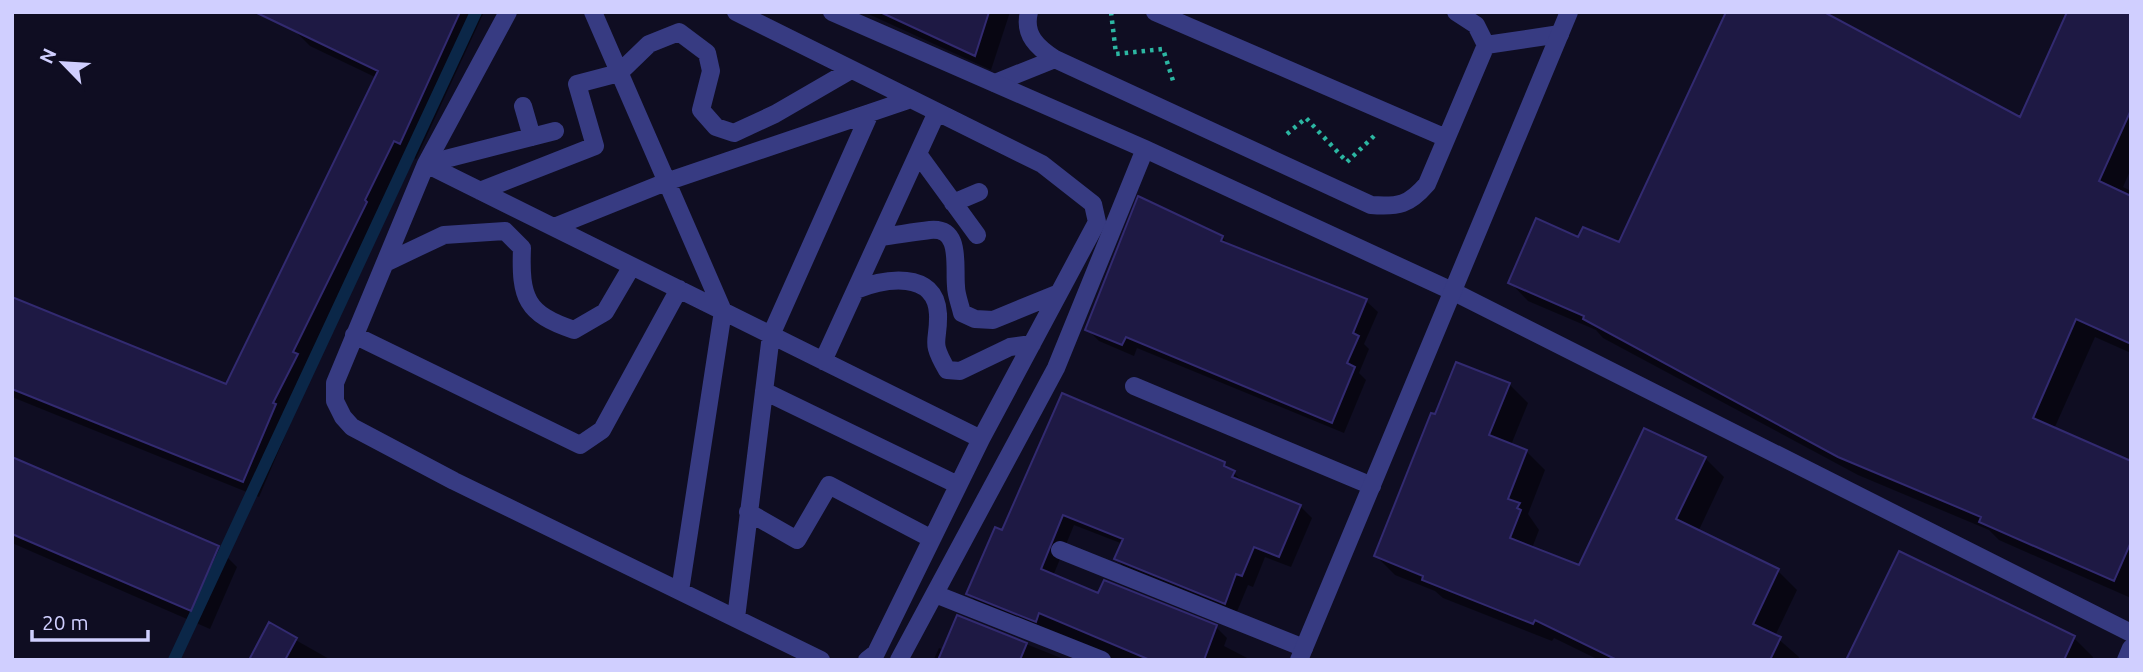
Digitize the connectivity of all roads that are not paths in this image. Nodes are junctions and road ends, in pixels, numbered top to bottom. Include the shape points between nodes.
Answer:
1 (508, 12) edge
2 (593, 12) edge
3 (736, 12) edge
4 (832, 12) edge
5 (1029, 12) edge
6 (1156, 12) edge
7 (1456, 12) edge
8 (1569, 12) edge
9 (1560, 34) junction
10 (1486, 46) junction
11 (1055, 59) junction
12 (851, 69) junction
13 (619, 73) junction
14 (995, 83) junction
15 (911, 99) junction
16 (523, 106) dead end
17 (937, 112) junction
18 (870, 113) junction
19 (555, 131) dead end
20 (532, 137) junction
21 (1446, 138) junction
22 (1145, 149) junction
23 (918, 154) junction
24 (426, 164) junction
25 (666, 182) junction
26 (480, 191) junction
27 (979, 192) dead end
28 (953, 203) junction
29 (554, 227) junction
30 (977, 235) dead end
31 (880, 237) junction
32 (385, 263) junction
33 (632, 266) junction
34 (679, 289) junction
35 (856, 290) junction
36 (1452, 291) junction
37 (1059, 293) junction
38 (723, 311) junction
39 (355, 335) junction
40 (771, 335) junction
41 (1032, 344) junction
42 (823, 361) junction
43 (1134, 386) dead end
44 (764, 391) junction
45 (981, 439) junction
46 (958, 485) junction
47 (1371, 485) junction
48 (748, 512) junction
49 (932, 539) junction
50 (1060, 550) dead end
51 (680, 591) junction
52 (934, 594) junction
53 (736, 618) junction
54 (2131, 633) edge
55 (2131, 648) edge
56 (1302, 654) edge
57 (821, 660) edge
58 (867, 660) edge
59 (899, 660) edge
60 (1102, 660) edge
61 (2126, 660) edge

1 - 24 street
2 - 13 street
3 - 12 street
4 - 14 street
5 - 11 street via 1033,43
6 - 21 street
7 - 10 street via 1476,25
8 - 9 street
9 - 10 street
9 - 36 street
10 - 21 street
11 - 14 street
11 - 21 street via 1371,205 1391,207 1412,201 1427,184
12 - 13 street via 734,133 716,127 701,110 711,71 707,53 679,32 649,44
12 - 15 street
13 - 25 street
13 - 26 street via 577,85 595,146
14 - 22 street
15 - 17 street
15 - 18 street
16 - 20 street
17 - 23 street
17 - 37 street via 1042,164 1093,204 1097,222
18 - 25 street
18 - 40 street
19 - 20 street
20 - 24 street
22 - 36 street
22 - 52 street via 1056,368
23 - 28 street
23 - 31 street
24 - 26 street
24 - 32 street
25 - 29 street
25 - 38 street
26 - 29 street
27 - 28 street
28 - 30 street
29 - 33 street
31 - 35 street
31 - 37 street via 930,230 950,236 962,313 975,319 993,320
32 - 33 street via 444,235 505,231 522,248 521,271 528,302 539,316 574,330 605,312
32 - 39 street
33 - 34 street
34 - 38 street
34 - 39 street via 601,430 580,445
35 - 41 street via 894,278 925,287 938,314 934,343 947,370 960,371 1010,347
35 - 42 street
36 - 47 street
36 - 54 street
37 - 41 street
38 - 40 street
38 - 51 street
39 - 51 street via 335,383 335,401 352,427
40 - 42 street
40 - 44 street
41 - 45 street
42 - 45 street
43 - 47 street
44 - 46 street
44 - 48 street
45 - 46 street
46 - 49 street
47 - 56 street
48 - 49 street via 797,540 829,485
48 - 53 street
49 - 58 street via 876,653
50 - 56 street
51 - 53 street
52 - 59 street
52 - 60 street
53 - 57 street
55 - 61 street

